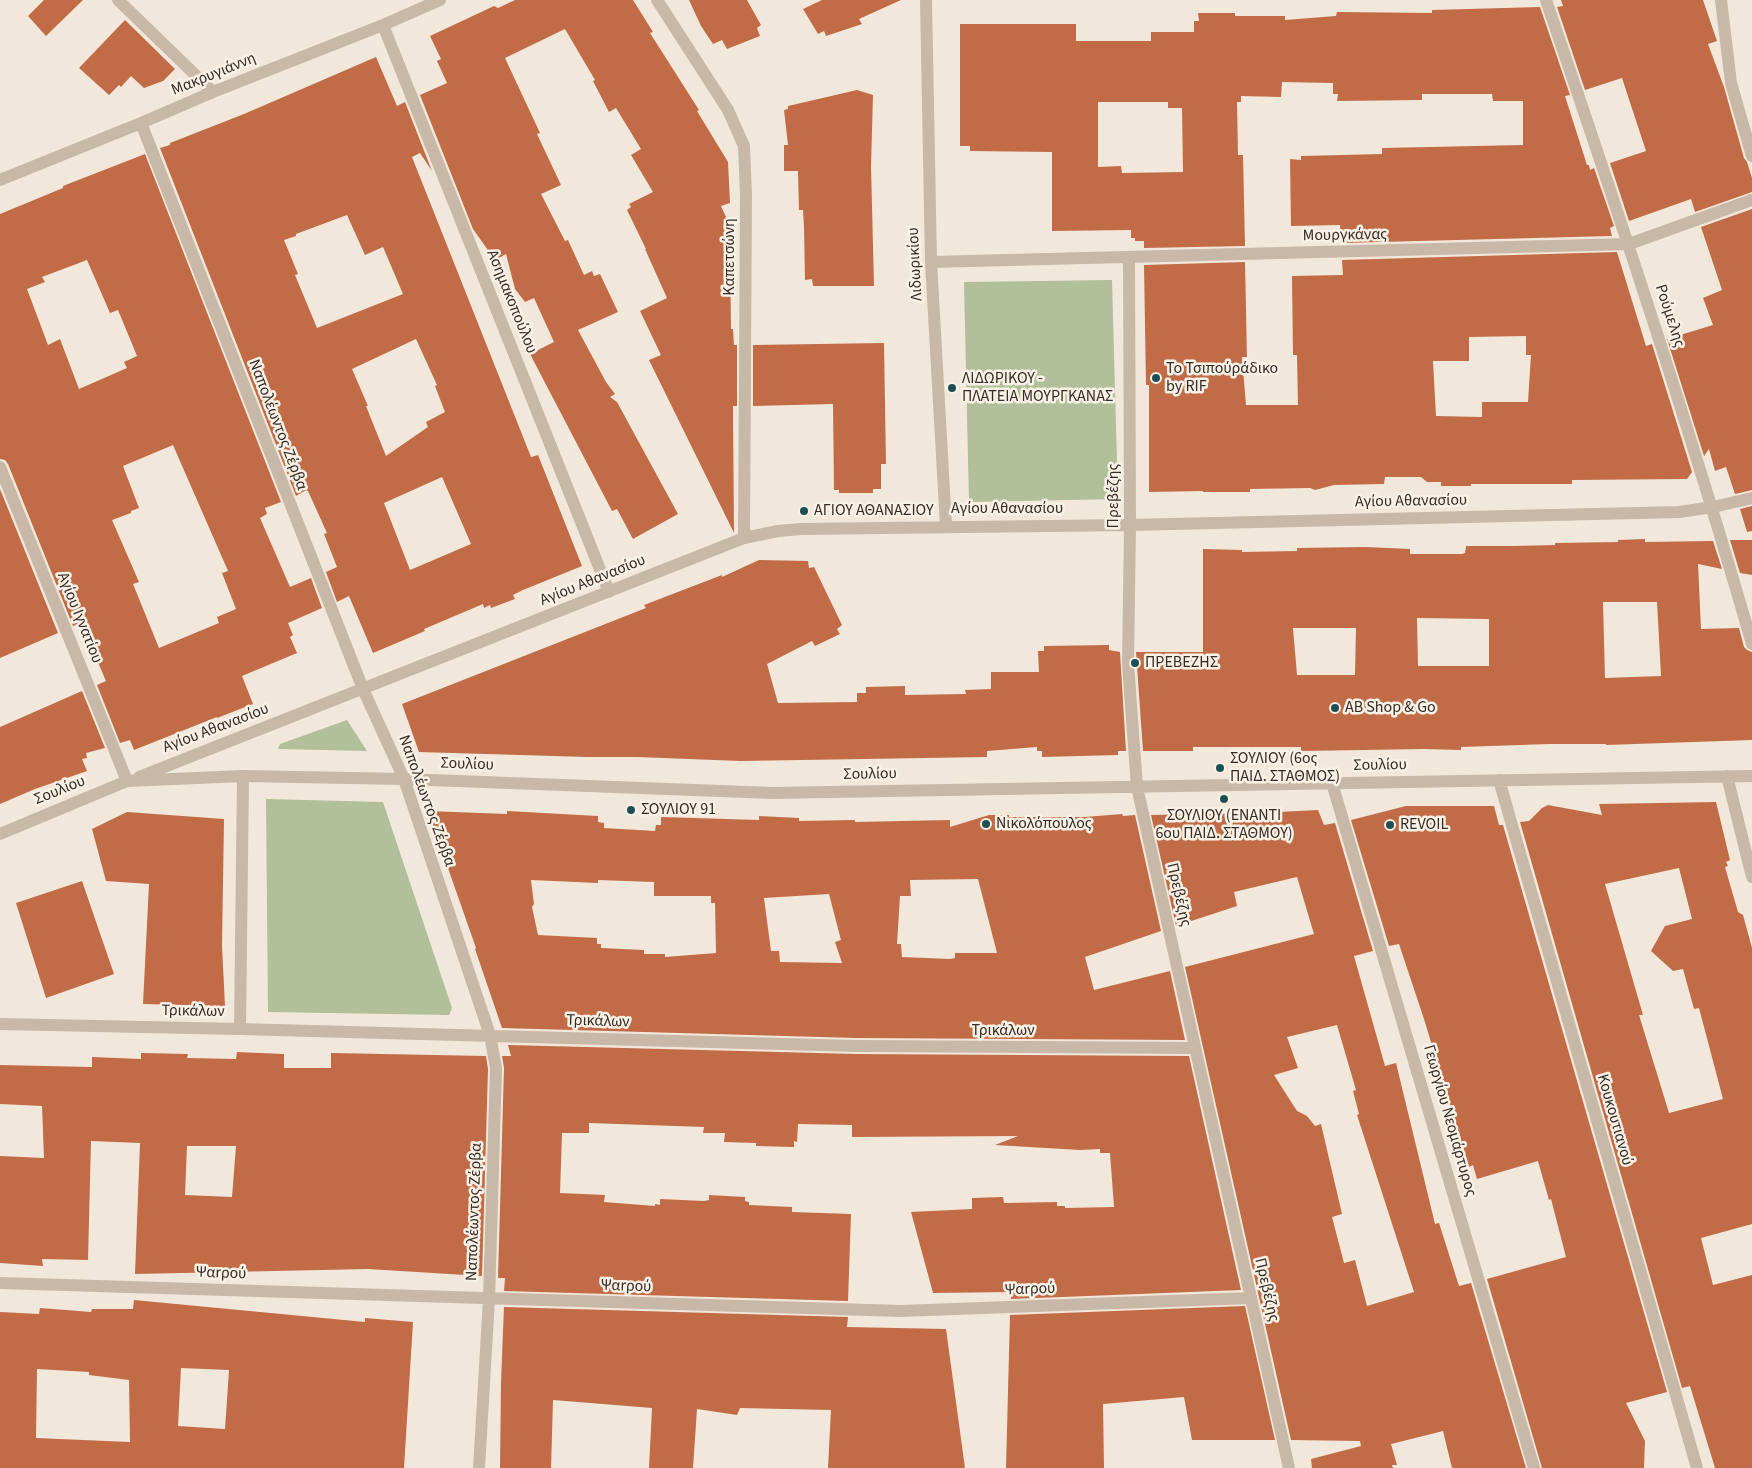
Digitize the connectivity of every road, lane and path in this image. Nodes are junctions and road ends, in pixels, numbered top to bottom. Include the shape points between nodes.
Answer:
1 (118, 0) edge
2 (440, 0) edge
3 (657, 0) edge
4 (926, 0) edge
5 (937, 0) edge
6 (1546, 0) edge
7 (1721, 0) edge
8 (384, 25) junction
9 (213, 92) junction
10 (141, 123) junction
11 (1752, 156) edge
12 (0, 180) edge
13 (1752, 200) edge
14 (1629, 244) junction
15 (1129, 258) junction
16 (931, 262) junction
17 (0, 467) edge
18 (1752, 498) edge
19 (1713, 507) junction
20 (1130, 525) junction
21 (946, 526) junction
22 (744, 538) junction
23 (609, 592) junction
24 (1752, 644) edge
25 (364, 689) junction
26 (243, 776) junction
27 (1727, 776) junction
28 (1752, 776) edge
29 (404, 779) junction
30 (1499, 780) junction
31 (127, 781) junction
32 (1332, 783) junction
33 (1137, 787) junction
34 (0, 834) edge
35 (1752, 877) edge
36 (0, 1024) edge
37 (240, 1029) junction
38 (490, 1035) junction
39 (1195, 1048) junction
40 (0, 1283) edge
41 (1251, 1298) junction
42 (489, 1299) junction
43 (479, 1468) edge
44 (1289, 1468) edge
45 (1534, 1468) edge
46 (1697, 1468) edge

1 - 9 street
2 - 8 street, Μακρυγιάννη
3 - 22 street, Καπετσώνη via 728,110 744,146
4 - 5 street
4 - 16 street, Λιδωρικίου
6 - 14 street, Ρούμελης
7 - 11 street via 1731,83
8 - 9 street, Μακρυγιάννη
8 - 23 street, Ασημακοπούλου
9 - 10 street, Μακρυγιάννη
10 - 12 street, Μακρυγιάννη
10 - 25 street, Ναπολέωντος Ζέρβα
13 - 14 street, Μουργκάνας
14 - 15 street, Μουργκάνας
14 - 19 street, Ρούμελης
15 - 16 street, Μουργκάνας
15 - 20 street, Πρεβέζης
16 - 21 street, Λιδωρικίου
17 - 31 street, Αγίου Ιγνατίου
18 - 19 street, Αγίου Αθανασίου
19 - 20 street, Αγίου Αθανασίου via 1679,512
19 - 24 street, Ρούμελης
20 - 21 street, Αγίου Αθανασίου
20 - 33 street, Πρεβέζης via 1128,664
21 - 22 street, Αγίου Αθανασίου via 802,529
22 - 23 street, Αγίου Αθανασίου
23 - 25 street, Αγίου Αθανασίου
25 - 29 street, Ναπολέωντος Ζέρβα
25 - 31 street, Αγίου Αθανασίου
26 - 29 street, Σουλίου
26 - 31 street, Σουλίου
26 - 37 street
27 - 28 street, Σουλίου
27 - 30 street, Σουλίου
27 - 35 street
29 - 33 street, Σουλίου via 773,793
29 - 38 street, Ναπολέωντος Ζέρβα
30 - 32 street, Σουλίου
30 - 46 street, Κουκουτιανού
31 - 34 street, Σουλίου
32 - 33 street, Σουλίου
32 - 45 street, Γεωργίου Νεομάρτυρος
33 - 39 street, Πρεβέζης
36 - 37 street, Τρικάλων
37 - 38 street, Τρικάλων
38 - 39 street, Τρικάλων via 856,1046
38 - 42 street, Ναπολέωντος Ζέρβα via 496,1068
39 - 41 street, Πρεβέζης
40 - 42 street, Ψαrρού
41 - 42 street, Ψαrρού via 901,1311
41 - 44 street, Πρεβέζης
42 - 43 street, Ναπολέωντος Ζέρβα

